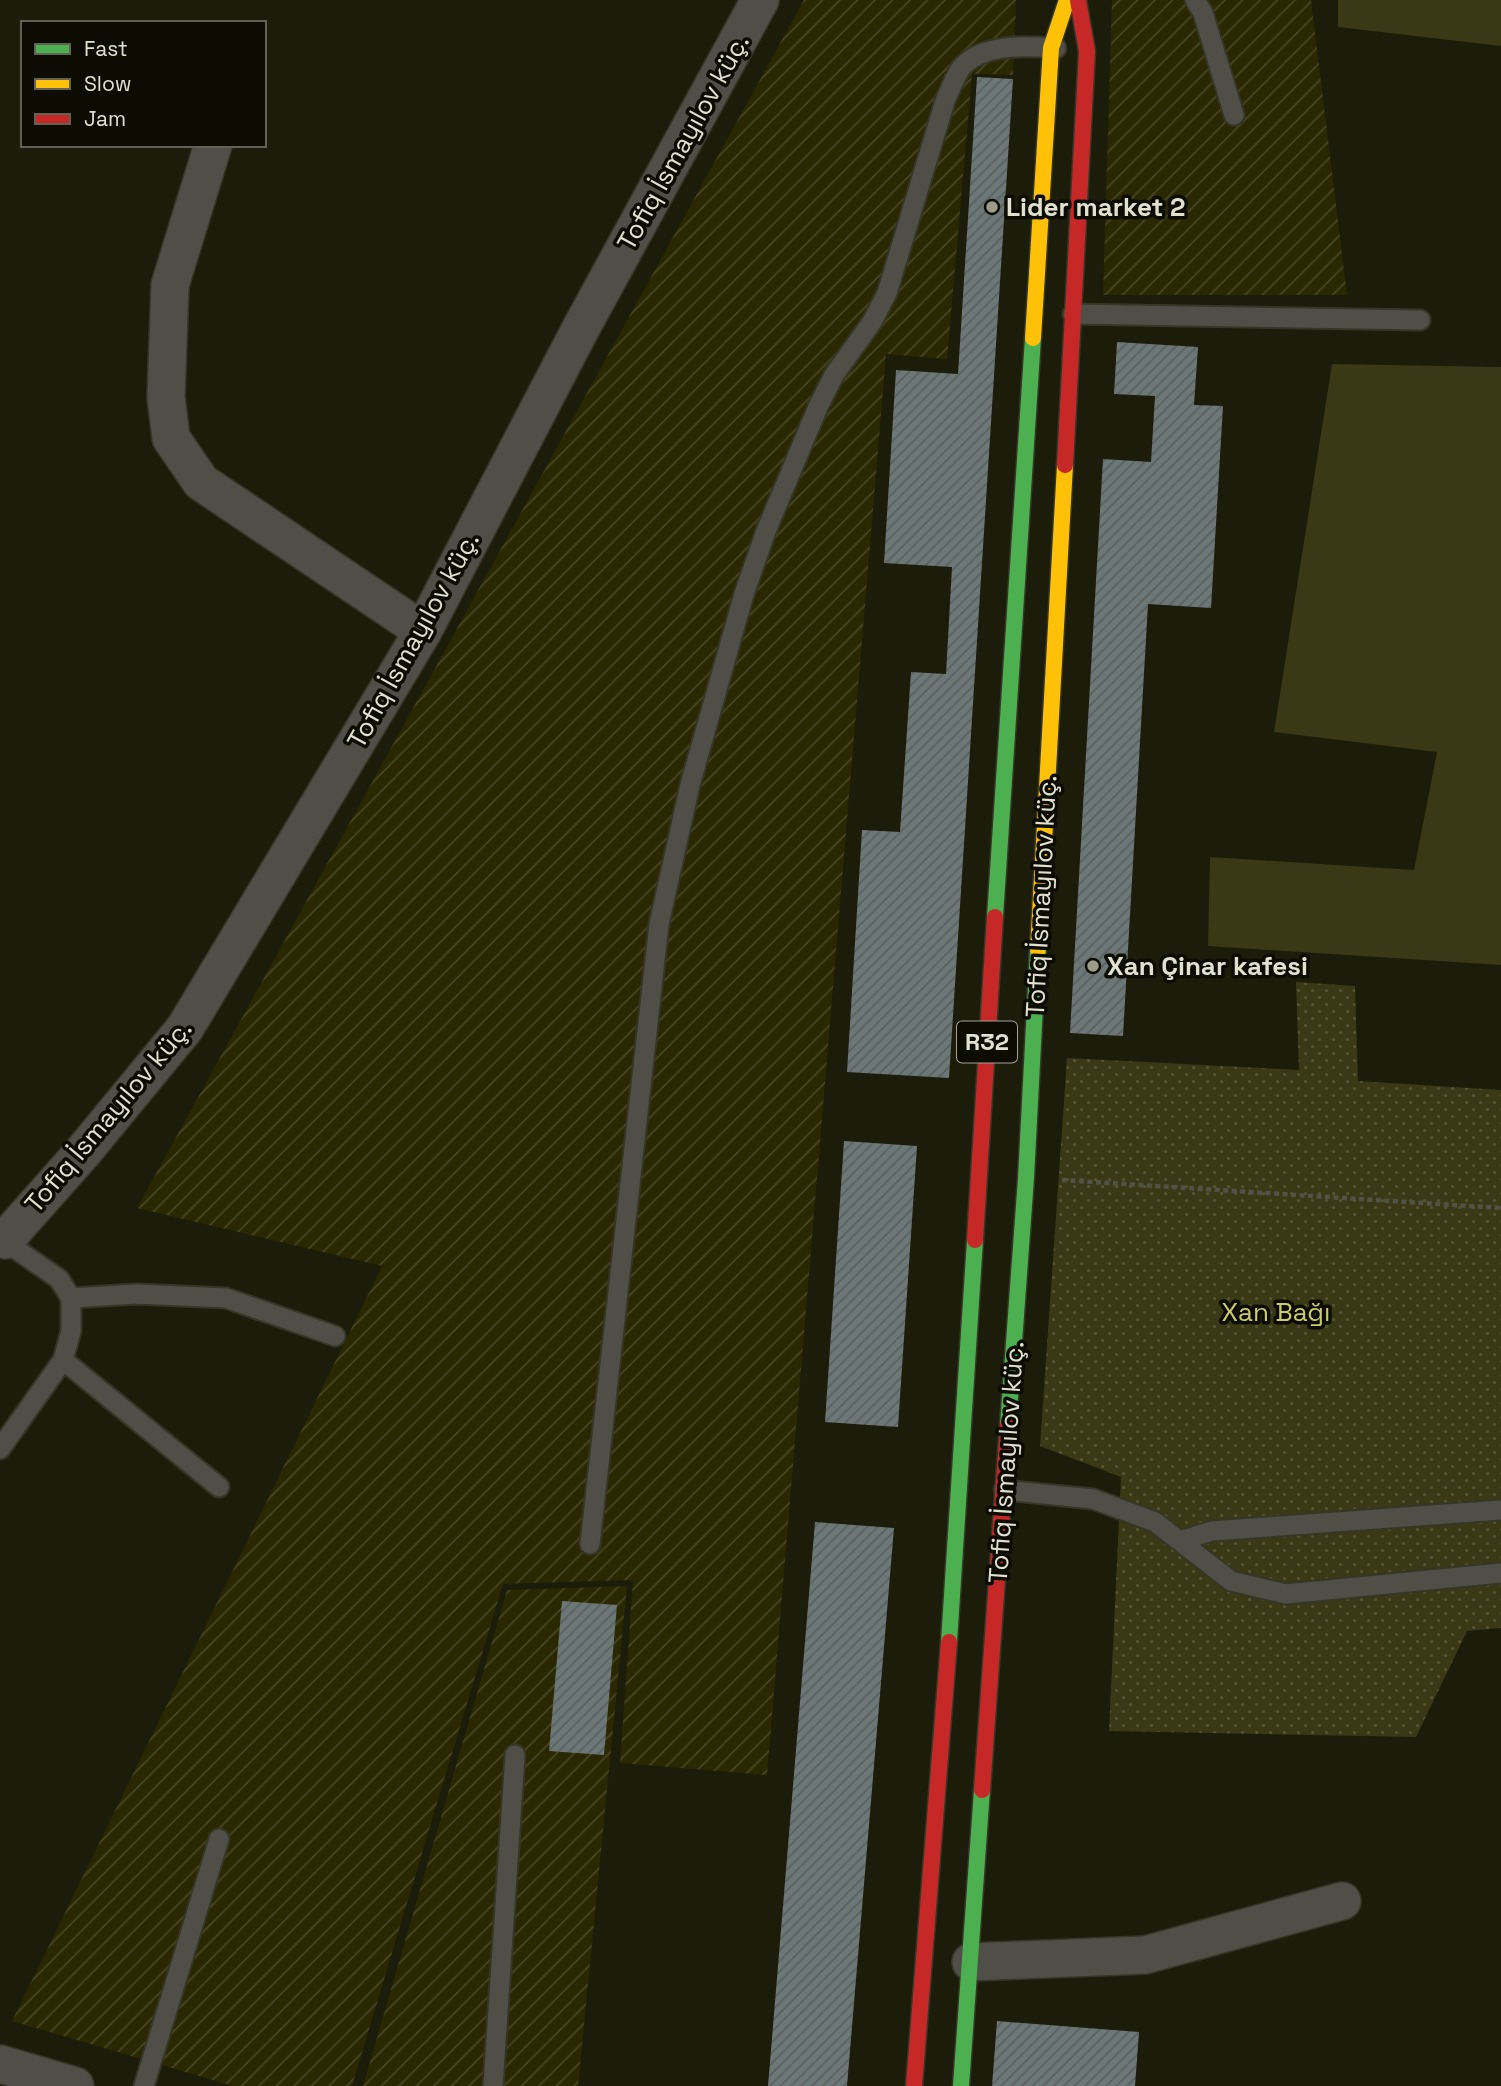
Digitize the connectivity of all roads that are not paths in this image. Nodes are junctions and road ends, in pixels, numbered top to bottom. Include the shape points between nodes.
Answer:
1 (761, 0) edge
2 (1067, 0) edge
3 (1078, 0) edge
4 (1195, 0) edge
5 (1051, 48) junction
6 (1087, 51) junction
7 (1234, 115) dead end
8 (212, 147) edge
9 (1073, 314) junction
10 (1420, 320) dead end
11 (423, 631) junction
12 (2, 1239) edge
13 (71, 1298) junction
14 (335, 1336) dead end
15 (62, 1360) junction
16 (0, 1449) edge
17 (219, 1488) dead end
18 (1004, 1490) junction
19 (1501, 1510) edge
20 (1180, 1541) junction
21 (590, 1544) dead end
22 (1501, 1573) edge
23 (515, 1755) dead end
24 (219, 1839) dead end
25 (1342, 1901) dead end
26 (971, 1962) junction
27 (0, 2064) edge
28 (75, 2086) edge
29 (144, 2086) edge
30 (493, 2086) edge
31 (914, 2086) edge
32 (961, 2086) edge

1 - 11 street, Tofiq İsmayılov küç. via 581,328
2 - 5 main road, R32
3 - 6 main road, Tofiq İsmayılov küç. / R32
4 - 7 lane
5 - 6 lane
5 - 21 lane via 981,53 962,68 946,98 887,293 818,407 744,594 690,785 659,924
5 - 31 main road, R32 via 947,1677
6 - 9 main road, Tofiq İsmayılov küç. / R32
8 - 11 street via 170,285 166,397 171,438 201,482
9 - 10 lane
9 - 18 main road, Tofiq İsmayılov küç. / R32 via 1026,1178
11 - 12 street, Tofiq İsmayılov küç. via 185,1028 83,1152
12 - 13 lane via 59,1279
13 - 14 lane via 136,1294 226,1297
13 - 15 lane via 71,1331
15 - 16 lane
15 - 17 lane
18 - 20 lane via 1093,1499 1155,1521
18 - 26 main road, Tofiq İsmayılov küç. / R32
19 - 20 lane via 1212,1531
20 - 22 lane via 1231,1581 1286,1594
23 - 30 lane
24 - 29 lane
25 - 26 street via 1145,1955
26 - 32 main road, Tofiq İsmayılov küç. / R32
27 - 28 street

